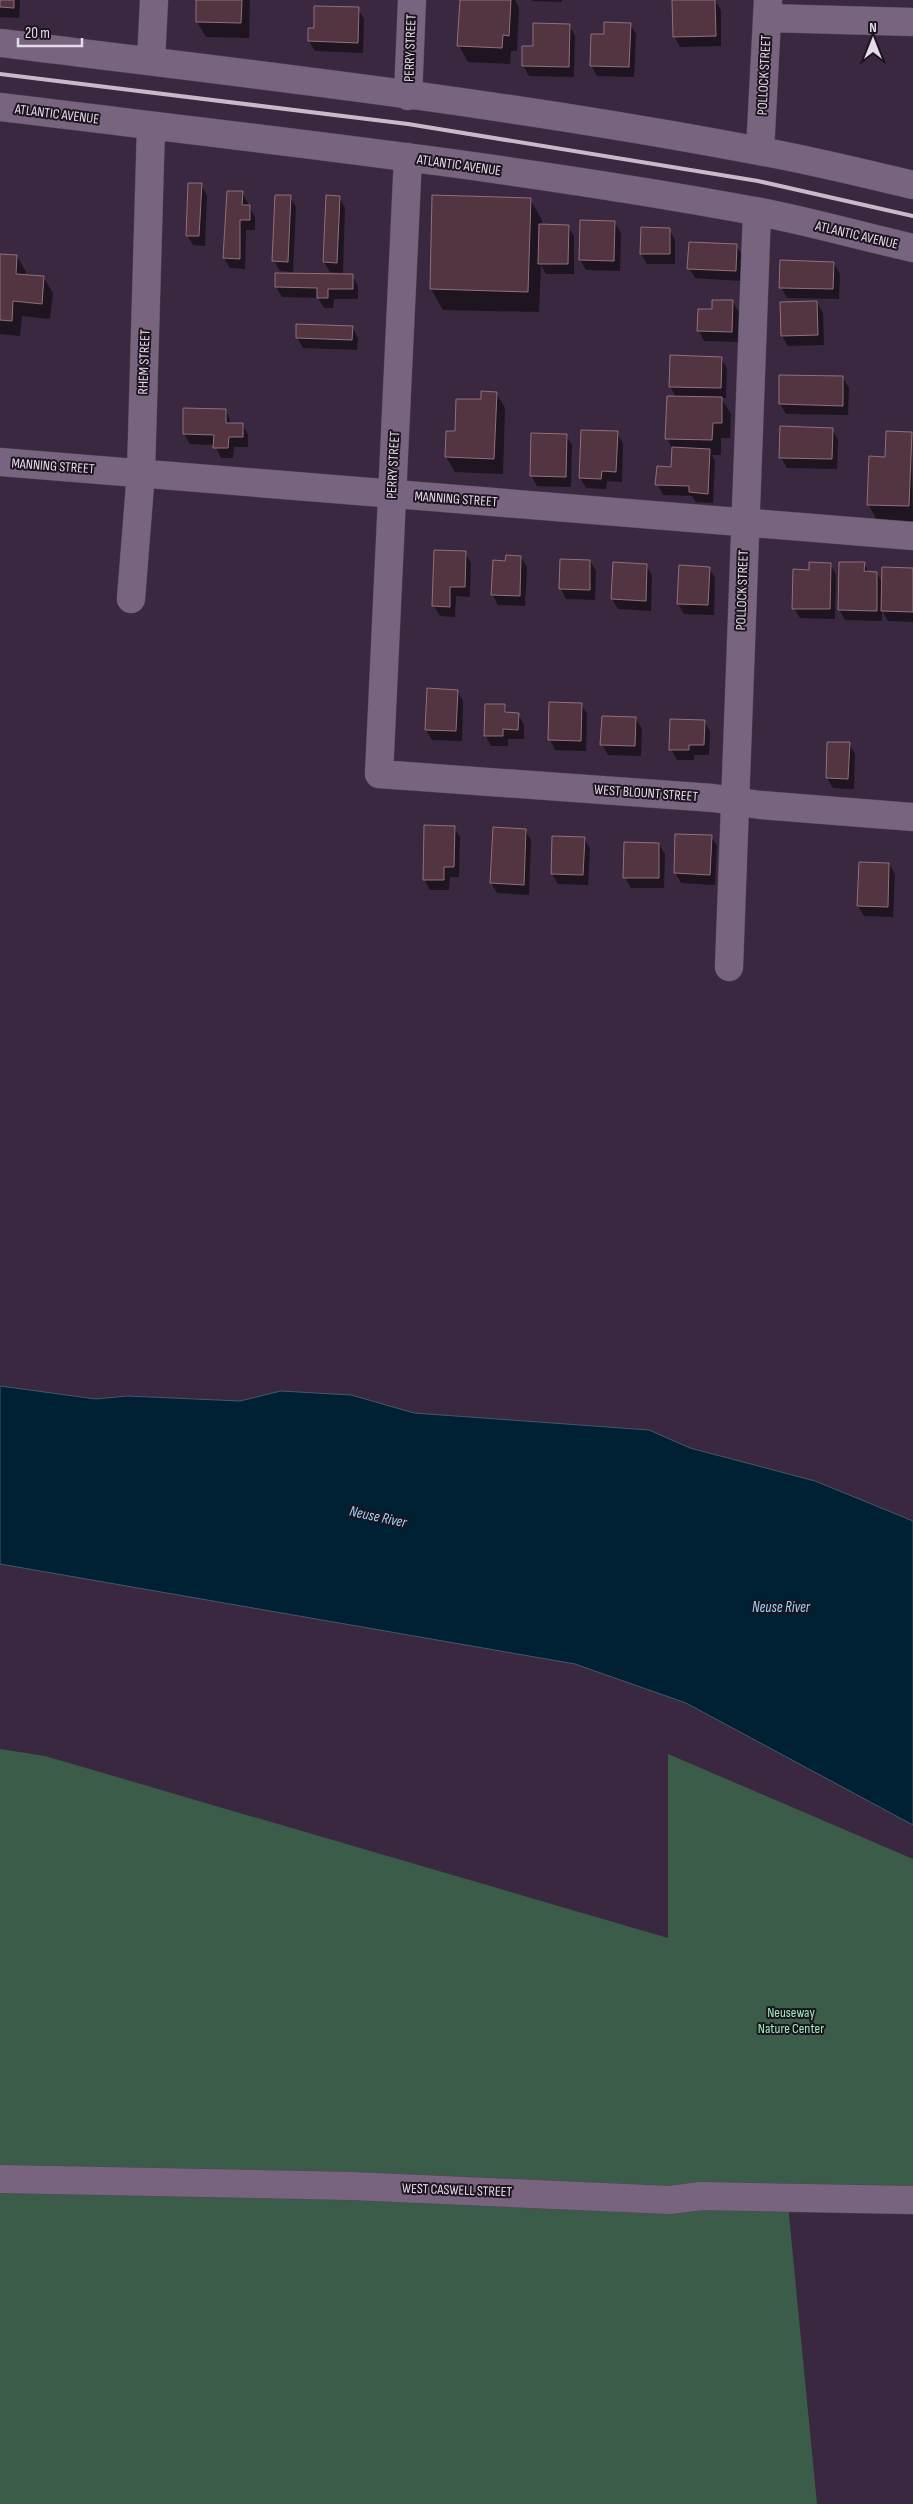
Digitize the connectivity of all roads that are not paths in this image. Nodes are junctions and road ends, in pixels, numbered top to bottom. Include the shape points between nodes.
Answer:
1 (154, 0) edge
2 (412, 0) edge
3 (767, 9) edge
4 (913, 22) edge
5 (0, 43) edge
6 (151, 61) junction
7 (408, 96) junction
8 (0, 107) edge
9 (151, 126) junction
10 (760, 151) junction
11 (408, 157) junction
12 (913, 185) edge
13 (757, 212) junction
14 (913, 248) edge
15 (0, 462) edge
16 (141, 472) junction
17 (392, 494) junction
18 (744, 521) junction
19 (913, 536) edge
20 (131, 599) dead end
21 (379, 774) joint
22 (736, 802) junction
23 (913, 817) edge
24 (729, 967) dead end
25 (0, 2179) edge
26 (913, 2200) edge

1 - 6 street
2 - 7 street, PERRY STREET
3 - 4 street
3 - 10 street, POLLOCK STREET
5 - 6 street
6 - 7 street
7 - 10 street via 586,121
8 - 9 street, ATLANTIC AVENUE
9 - 11 street, ATLANTIC AVENUE
9 - 16 street, RHEM STREET
10 - 12 street
11 - 13 street, ATLANTIC AVENUE
11 - 17 street, PERRY STREET
13 - 14 street, ATLANTIC AVENUE
13 - 18 street, POLLOCK STREET
15 - 16 street, MANNING STREET
16 - 17 street, MANNING STREET
16 - 20 street, RHEM STREET
17 - 18 street, MANNING STREET
17 - 21 street, PERRY STREET
18 - 19 street, MANNING STREET
18 - 22 street, POLLOCK STREET
21 - 22 street, WEST BLOUNT STREET
22 - 23 street, WEST BLOUNT STREET
22 - 24 street, POLLOCK STREET
25 - 26 street, WEST CASWELL STREET via 352,2186 670,2200 701,2196

